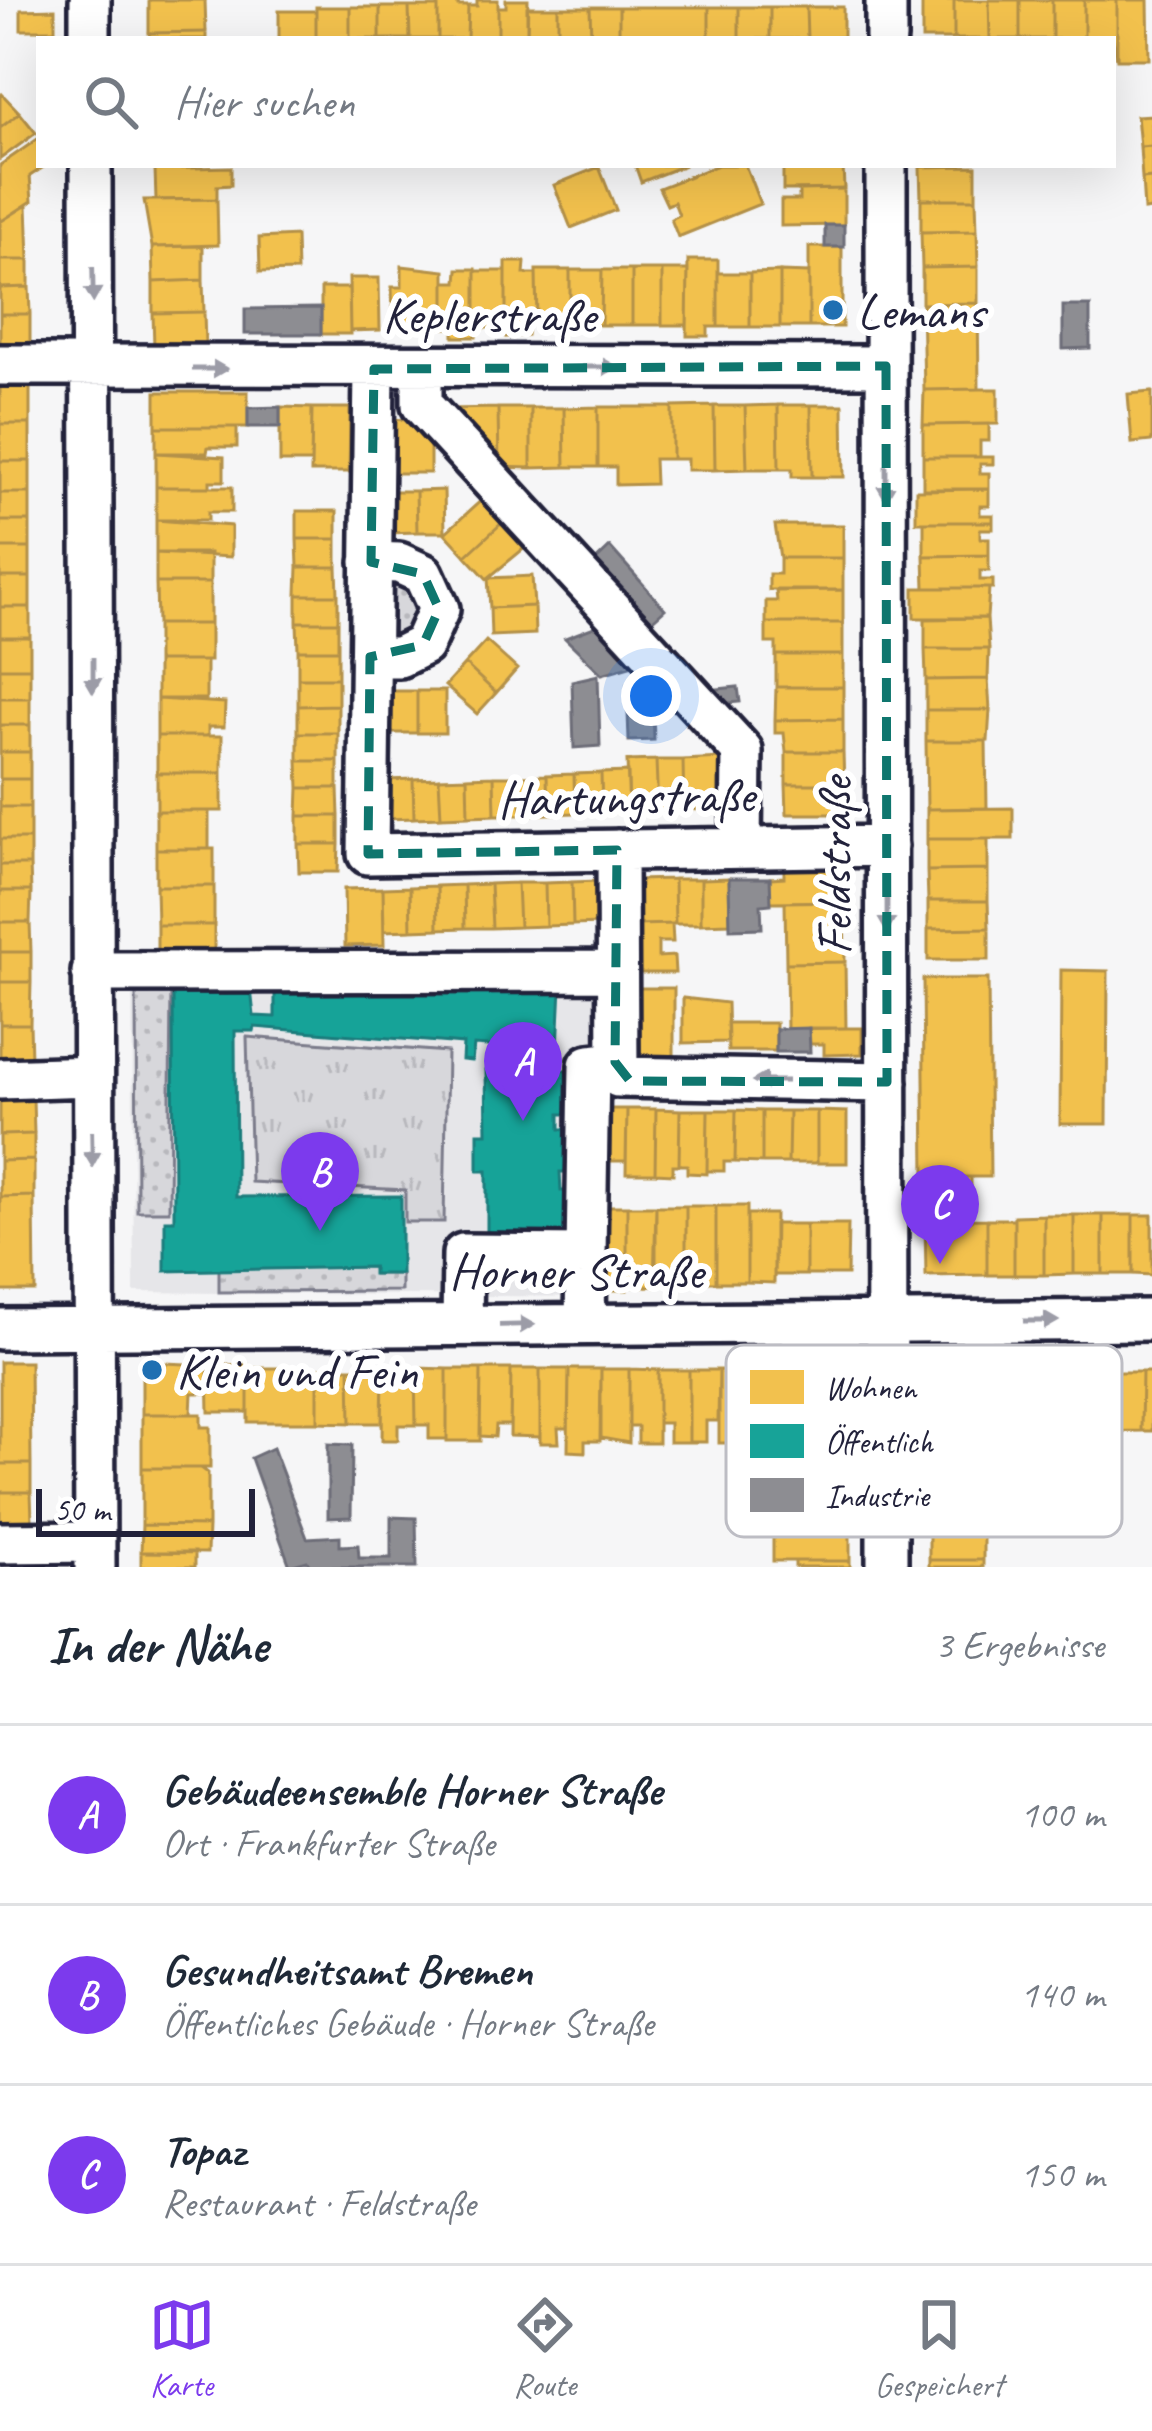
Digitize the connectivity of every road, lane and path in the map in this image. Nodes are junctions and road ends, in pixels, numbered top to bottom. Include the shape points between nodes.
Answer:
1 (90, 0) edge
2 (886, 0) edge
3 (90, 36) edge
4 (886, 36) edge
5 (91, 168) edge
6 (886, 168) edge
7 (0, 365) edge
8 (886, 366) junction
9 (93, 367) junction
10 (422, 368) junction
11 (374, 369) junction
12 (371, 562) junction
13 (370, 657) junction
14 (887, 846) junction
15 (741, 848) junction
16 (617, 850) junction
17 (617, 971) junction
18 (92, 972) junction
19 (615, 1062) junction
20 (92, 1076) junction
21 (0, 1079) edge
22 (887, 1082) junction
23 (586, 1255) junction
24 (1152, 1320) edge
25 (887, 1322) junction
26 (585, 1324) junction
27 (462, 1325) junction
28 (94, 1327) junction
29 (0, 1329) edge
30 (887, 1345) edge
31 (0, 1543) edge
32 (95, 1554) edge

1 - 3 street
2 - 4 street
5 -> 9 street
6 - 8 street, Feldstraße
7 - 9 street, Keplerstraße
10 -> 8 street, Keplerstraße
8 -> 14 street, Feldstraße
9 -> 11 street, Keplerstraße
9 -> 18 street
10 - 11 street, Keplerstraße
10 - 15 street via 422,405 742,751
11 - 12 street
12 - 13 street
12 - 13 street via 399,562 423,574 439,609 423,645 399,657
13 - 16 street, Hartungstraße via 368,854
14 - 15 street, Hartungstraße
14 -> 22 street, Feldstraße
15 - 16 street, Hartungstraße
16 - 17 street
17 - 18 street
17 - 19 street
18 - 20 street
22 -> 19 street via 630,1081 619,1077
19 - 23 street via 589,1065
20 - 21 street
20 -> 28 street
22 - 25 street, Feldstraße
23 - 26 street
23 - 27 street via 463,1254
25 -> 24 street, Horner Straße
25 - 26 street, Horner Straße
25 - 30 street, Feldstraße
27 -> 26 street, Horner Straße
27 - 28 street, Horner Straße
28 - 29 street, Horner Straße
28 - 32 street
31 - 32 street

